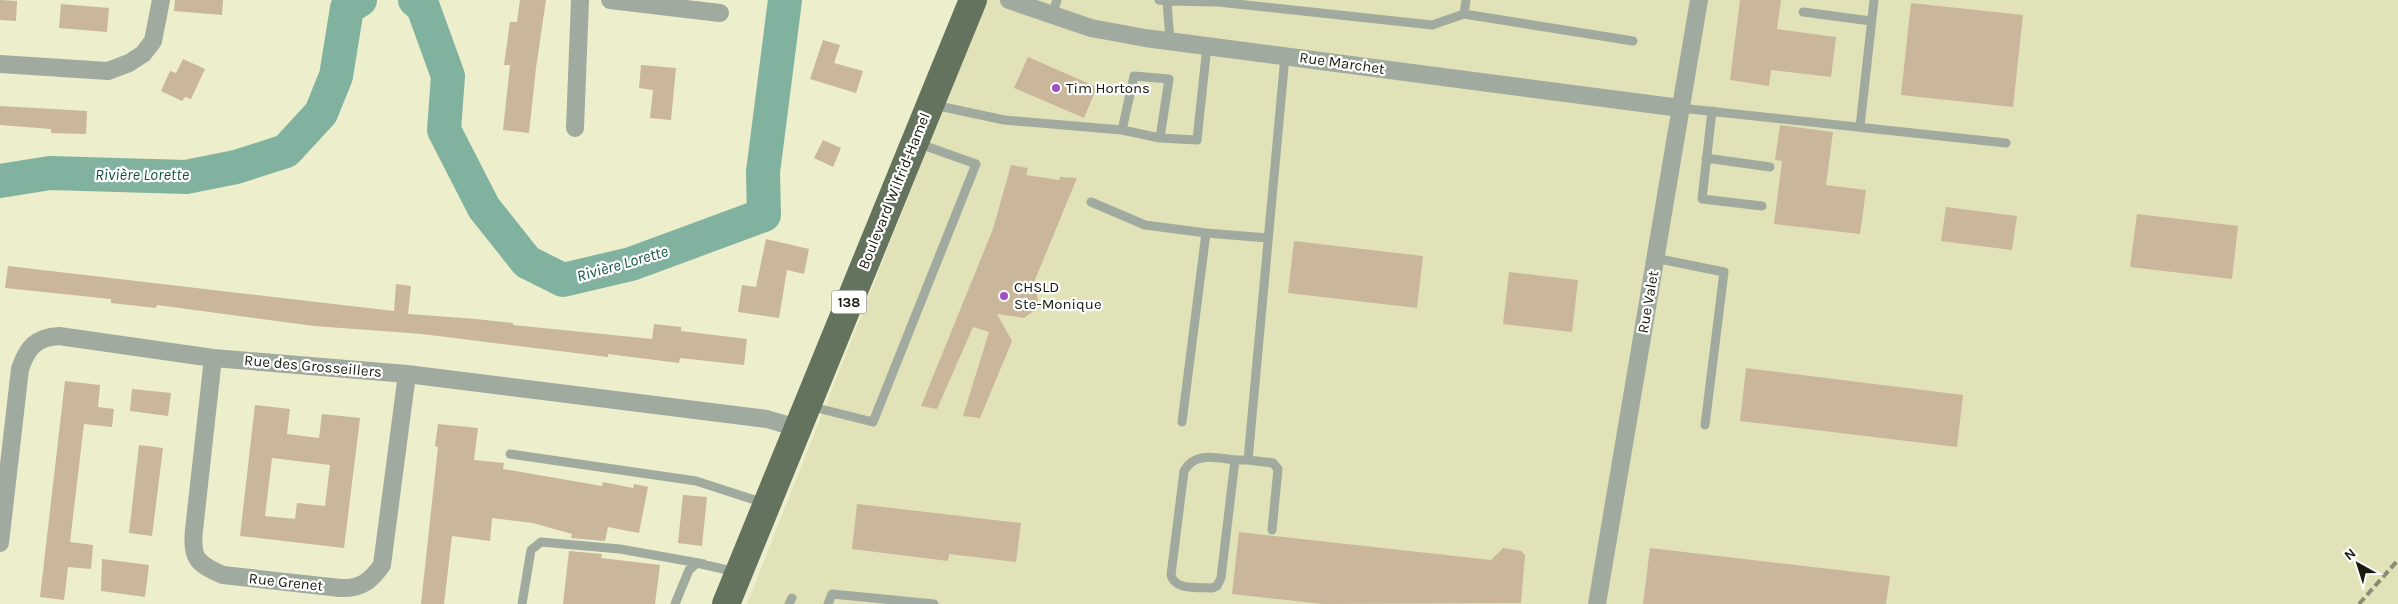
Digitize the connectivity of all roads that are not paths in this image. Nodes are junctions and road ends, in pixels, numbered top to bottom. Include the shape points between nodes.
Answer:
1 (161, 0) edge
2 (580, 0) edge
3 (610, 0) edge
4 (972, 0) edge
5 (1009, 0) edge
6 (1466, 0) edge
7 (1699, 0) edge
8 (1874, 0) edge
9 (1163, 1) edge
10 (1219, 1) edge
11 (1055, 8) edge
12 (1803, 12) dead end
13 (720, 13) dead end
14 (1464, 14) junction
15 (1871, 20) junction
16 (1170, 41) junction
17 (1634, 41) dead end
18 (1207, 46) junction
19 (1285, 56) junction
20 (0, 64) edge
21 (930, 105) junction
22 (1680, 108) junction
23 (1712, 111) junction
24 (1860, 127) junction
25 (575, 128) dead end
26 (1122, 130) junction
27 (1160, 138) junction
28 (915, 142) junction
29 (2006, 143) dead end
30 (1706, 158) junction
31 (1770, 167) dead end
32 (1090, 202) dead end
33 (1762, 206) dead end
34 (1206, 233) junction
35 (1268, 238) junction
36 (1655, 258) junction
37 (213, 358) junction
38 (407, 374) junction
39 (802, 417) junction
40 (1182, 422) dead end
41 (1705, 425) dead end
42 (510, 454) dead end
43 (1235, 460) junction
44 (1248, 460) junction
45 (766, 504) junction
46 (1272, 530) dead end
47 (0, 543) edge
48 (704, 564) junction
49 (738, 572) junction
50 (522, 604) edge
51 (675, 604) edge
52 (726, 604) edge
53 (828, 604) edge
54 (934, 604) edge
55 (1597, 604) edge

1 - 20 street via 153,41 143,54 129,63 108,71
2 - 25 street
3 - 13 street
4 - 21 main road, Boulevard Wilfrid-Hamel / 138
5 - 11 street, Rue Marchet
6 - 14 lane
7 - 22 street, Rue Valet
8 - 15 lane
9 - 10 lane
9 - 16 lane
10 - 14 lane via 1432,25
11 - 16 street, Rue Marchet via 1091,28
12 - 15 lane
14 - 17 lane
15 - 24 lane
16 - 18 street, Rue Marchet
18 - 19 street, Rue Marchet
18 - 27 lane via 1197,140
19 - 22 street, Rue Marchet
19 - 35 lane
21 - 26 lane via 1004,120
21 - 28 main road, Boulevard Wilfrid-Hamel / 138
22 - 23 lane
22 - 36 street, Rue Valet
23 - 24 lane
23 - 30 lane
24 - 29 lane
26 - 27 lane
26 - 27 lane via 1134,76 1169,79
28 - 39 main road, Boulevard Wilfrid-Hamel / 138
28 - 39 lane via 976,164 873,422
30 - 31 lane
30 - 33 lane via 1702,199
32 - 34 lane via 1145,225
34 - 35 lane
34 - 40 lane
35 - 44 lane
36 - 41 lane via 1724,272
36 - 55 street, Rue Valet
37 - 38 street, Rue des Grosseillers
37 - 38 street, Rue Grenet via 192,549 198,560 223,575 340,588 362,586 382,565
37 - 47 street, Rue des Grosseillers via 60,336 46,336 32,344 20,369
38 - 39 street, Rue des Grosseillers via 767,419
39 - 45 main road, Boulevard Wilfrid-Hamel / 138
42 - 45 lane via 696,481
43 - 43 lane via 1203,457 1189,463 1184,471 1171,575 1177,586 1212,588 1221,578
43 - 44 lane
44 - 46 lane via 1273,463 1278,468
45 - 49 main road, Boulevard Wilfrid-Hamel / 138
48 - 49 lane
48 - 50 lane via 620,549 540,542 531,550
48 - 51 lane via 697,563 688,570
49 - 52 main road, Boulevard Wilfrid-Hamel / 138
53 - 54 lane via 832,594

